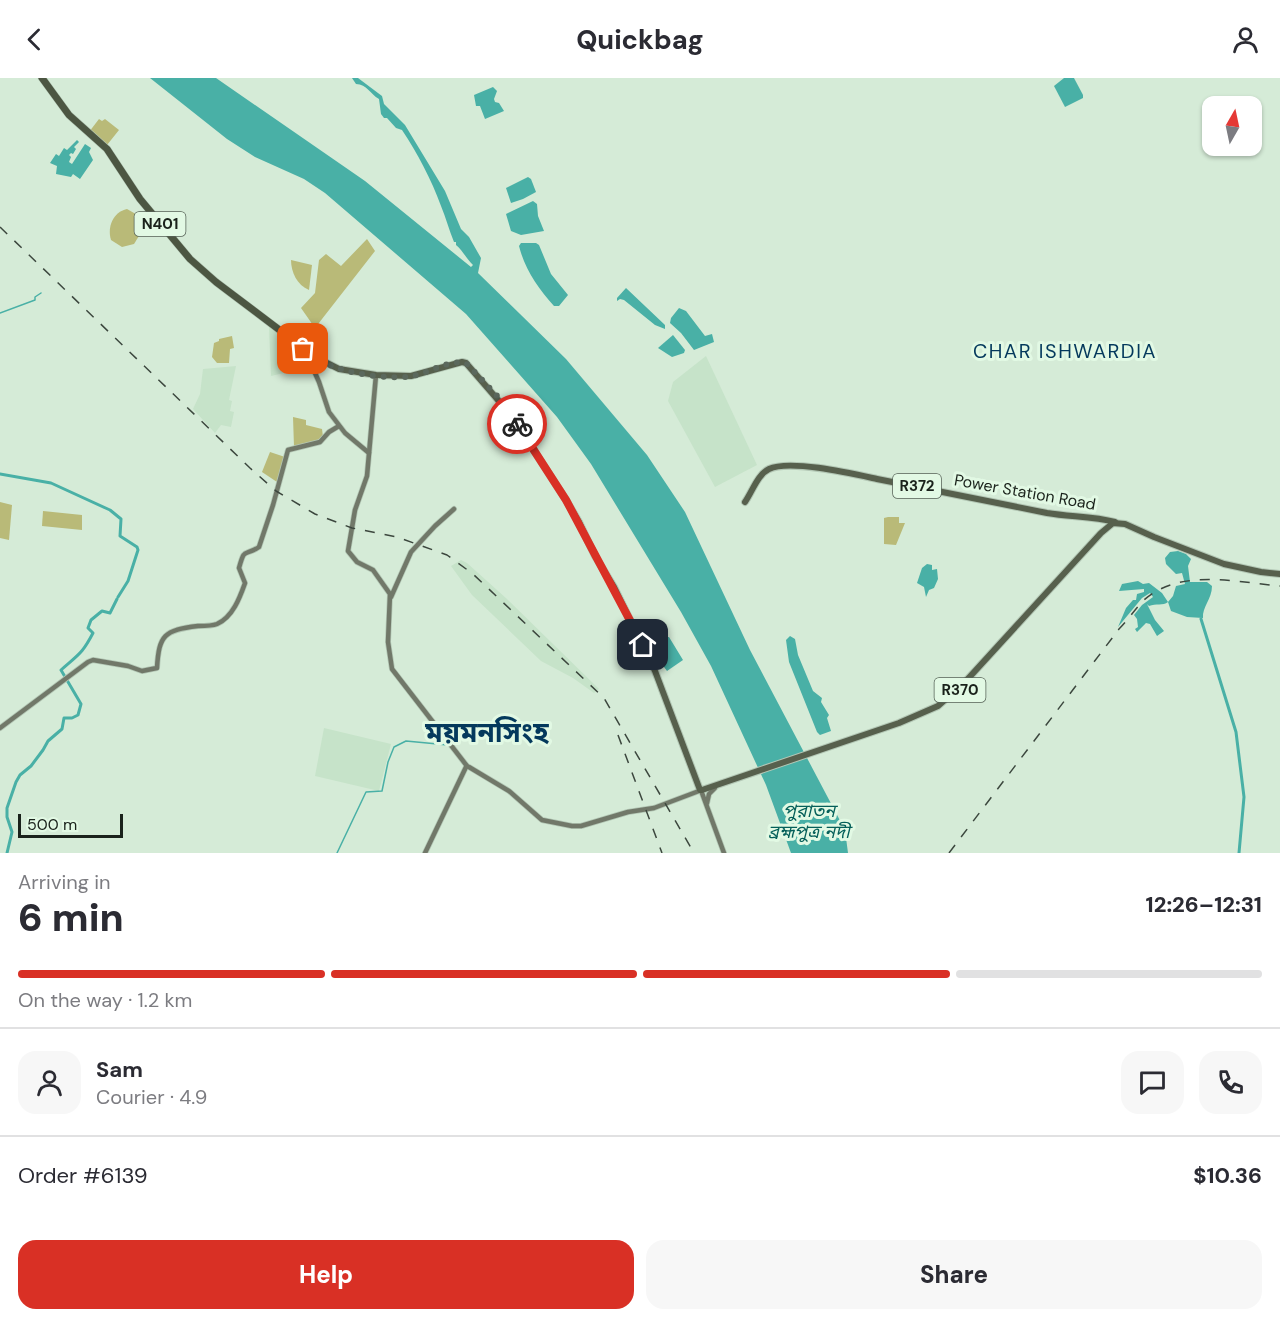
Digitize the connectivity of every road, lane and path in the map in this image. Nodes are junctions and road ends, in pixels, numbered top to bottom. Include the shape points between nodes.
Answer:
1 (42, 78) edge
2 (308, 354) junction
3 (376, 375) junction
4 (339, 426) junction
5 (369, 453) junction
6 (745, 502) dead end
7 (454, 509) dead end
8 (1106, 525) junction
9 (1173, 546) junction
10 (1280, 575) edge
11 (391, 597) junction
12 (0, 728) edge
13 (468, 767) junction
14 (735, 779) junction
15 (715, 788) junction
16 (701, 791) junction
17 (707, 808) junction
18 (427, 853) edge
19 (724, 853) edge

1 - 2 highway, N401 via 74,121 106,149 140,199 190,259
2 - 3 main road via 339,369
2 - 4 main road via 329,412
3 - 5 main road
3 - 16 main road via 411,376 466,363 512,415 572,510 614,587 655,671
4 - 5 main road
4 - 12 main road via 320,442 288,450 259,547 242,557 239,568 245,583 227,616 216,625 181,628 162,638 153,671 93,660
5 - 11 main road via 366,482 355,510 348,550 357,562 377,575
6 - 8 main road, Power Station Road / R372 via 769,469 799,467 919,486
7 - 11 main road via 411,552
8 - 9 main road via 1126,526
8 - 9 main road, Power Station Road / R372 via 1125,524
8 - 14 main road, R370 via 1054,590 948,699 921,715
9 - 10 main road via 1235,569
11 - 13 main road via 390,666
13 - 16 main road via 509,791 542,820 572,826 654,808
13 - 18 main road
14 - 15 main road
14 - 16 main road
15 - 16 main road
15 - 17 main road via 708,797
16 - 17 main road
17 - 19 main road

